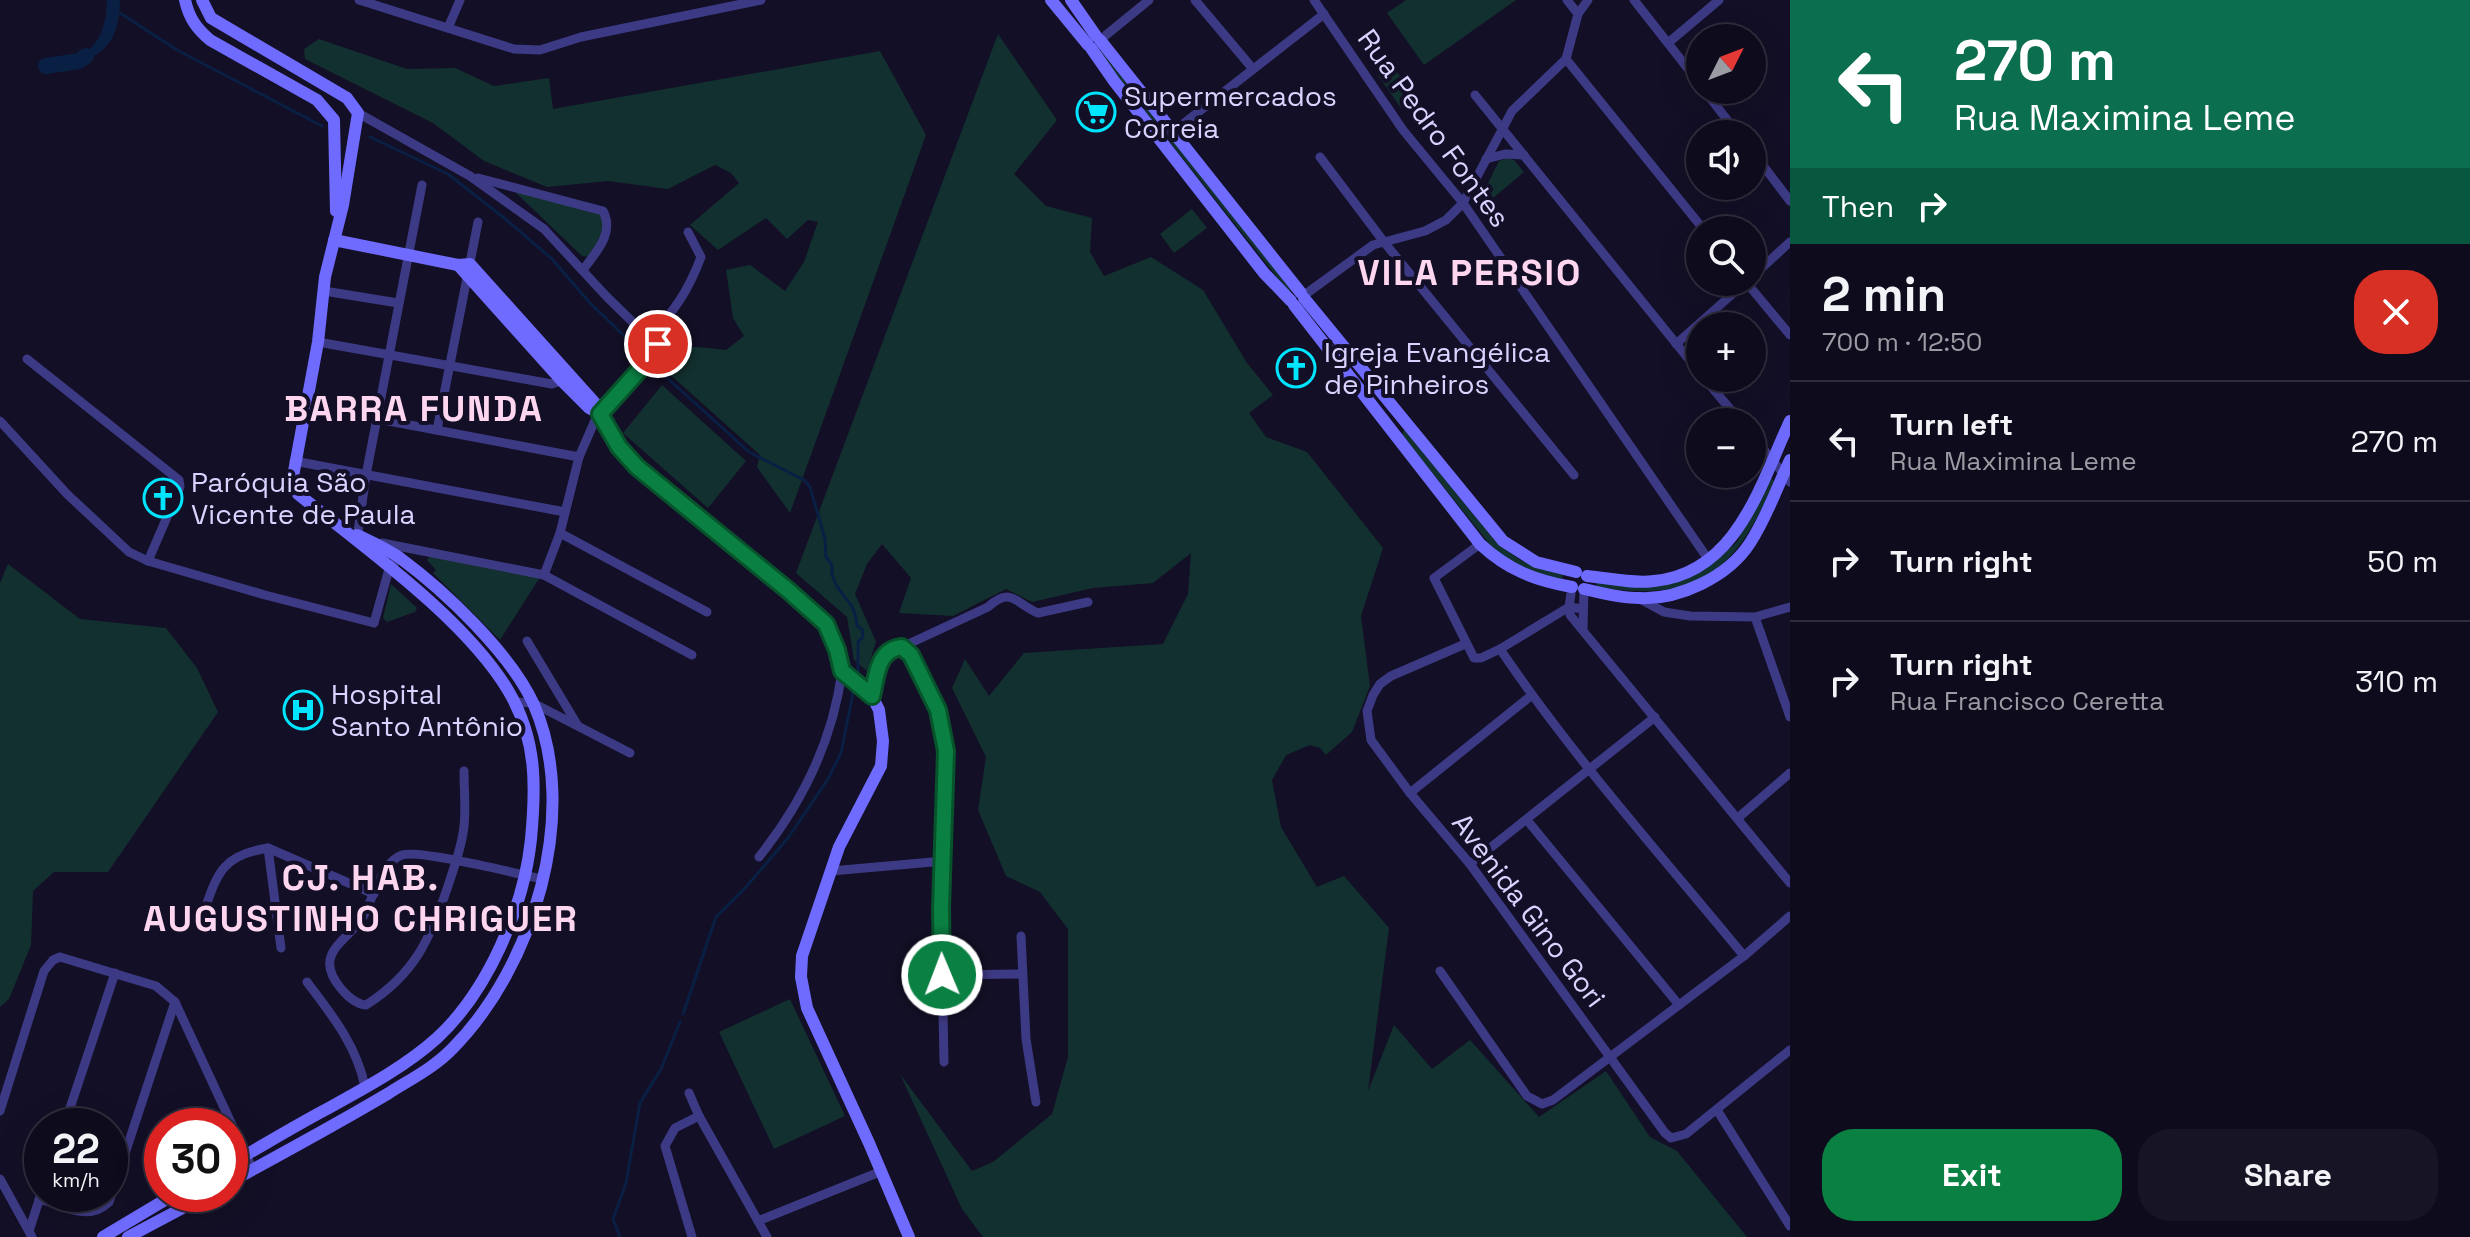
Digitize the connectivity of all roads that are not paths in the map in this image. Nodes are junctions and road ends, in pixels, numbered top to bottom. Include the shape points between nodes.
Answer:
1 (185, 0) edge
2 (202, 0) edge
3 (359, 0) edge
4 (460, 0) edge
5 (761, 0) edge
6 (1051, 0) edge
7 (1071, 0) edge
8 (1149, 0) edge
9 (1195, 0) edge
10 (1314, 0) edge
11 (1567, 0) edge
12 (1588, 0) edge
13 (1634, 0) edge
14 (1719, 0) edge
15 (1324, 14) junction
16 (1578, 14) junction
17 (448, 28) junction
18 (1094, 42) junction
19 (1668, 43) junction
20 (1566, 59) junction
21 (1686, 66) edge
22 (1253, 69) junction
23 (326, 86) junction
24 (1475, 95) dead end
25 (317, 100) junction
26 (1715, 104) edge
27 (358, 113) junction
28 (1727, 120) edge
29 (1503, 129) junction
30 (1174, 131) junction
31 (1524, 155) junction
32 (1320, 157) dead end
33 (1486, 159) junction
34 (1766, 169) edge
35 (470, 176) junction
36 (422, 185) dead end
37 (1790, 201) edge
38 (1463, 203) junction
39 (1693, 216) edge
40 (478, 222) dead end
41 (337, 224) junction
42 (688, 232) dead end
43 (334, 240) junction
44 (1384, 242) junction
45 (1790, 242) edge
46 (407, 254) junction
47 (1766, 264) edge
48 (465, 268) junction
49 (583, 270) junction
50 (324, 291) junction
51 (1730, 296) edge
52 (1758, 296) edge
53 (1299, 299) junction
54 (398, 303) junction
55 (1790, 335) edge
56 (649, 338) junction
57 (318, 342) junction
58 (1676, 344) junction
59 (389, 354) junction
60 (1686, 356) edge
61 (27, 359) dead end
62 (448, 365) junction
63 (566, 378) junction
64 (1716, 392) edge
65 (1729, 408) edge
66 (600, 414) junction
67 (378, 419) junction
68 (0, 421) edge
69 (1404, 421) junction
70 (1790, 421) edge
71 (437, 430) junction
72 (1392, 430) junction
73 (1766, 452) edge
74 (579, 457) junction
75 (1772, 459) junction
76 (1790, 460) edge
77 (294, 461) junction
78 (366, 475) junction
79 (1574, 475) dead end
80 (1787, 478) edge
81 (565, 512) junction
82 (560, 533) junction
83 (361, 539) junction
84 (1480, 544) junction
85 (399, 558) junction
86 (1708, 559) junction
87 (148, 561) junction
88 (389, 569) junction
89 (1581, 574) junction
90 (544, 575) junction
91 (1578, 588) junction
92 (1676, 594) junction
93 (1640, 599) junction
94 (1088, 602) dead end
95 (1569, 607) junction
96 (1790, 607) edge
97 (1583, 609) junction
98 (707, 612) dead end
99 (1679, 613) junction
100 (1755, 617) junction
101 (1583, 629) junction
102 (527, 641) dead end
103 (1465, 644) junction
104 (902, 647) junction
105 (1500, 649) junction
106 (692, 655) dead end
107 (842, 671) junction
108 (1532, 695) junction
109 (872, 696) junction
110 (514, 702) junction
111 (533, 703) junction
112 (1655, 717) junction
113 (1790, 717) edge
114 (578, 726) junction
115 (630, 753) dead end
116 (464, 771) dead end
117 (1589, 771) junction
118 (1790, 773) edge
119 (1410, 793) junction
120 (1739, 817) junction
121 (1527, 820) junction
122 (531, 838) junction
123 (549, 839) junction
124 (268, 848) junction
125 (759, 857) dead end
126 (457, 861) junction
127 (944, 861) junction
128 (1470, 864) junction
129 (831, 871) junction
130 (523, 875) junction
131 (542, 879) junction
132 (1790, 883) edge
133 (374, 894) junction
134 (205, 909) dead end
135 (1790, 916) edge
136 (1021, 936) dead end
137 (281, 948) dead end
138 (1744, 956) junction
139 (1440, 971) dead end
140 (115, 973) junction
141 (1022, 974) junction
142 (942, 975) junction
143 (307, 982) dead end
144 (175, 1002) junction
145 (1679, 1005) junction
146 (1789, 1054) edge
147 (1611, 1056) junction
148 (944, 1062) dead end
149 (365, 1087) junction
150 (689, 1093) dead end
151 (1036, 1102) dead end
152 (70, 1108) edge
153 (223, 1108) edge
154 (1717, 1110) junction
155 (0, 1111) edge
156 (699, 1116) junction
157 (128, 1144) edge
158 (248, 1154) edge
159 (248, 1161) edge
160 (253, 1170) junction
161 (882, 1171) junction
162 (248, 1173) edge
163 (0, 1179) edge
164 (37, 1212) edge
165 (145, 1212) edge
166 (175, 1212) edge
167 (758, 1221) junction
168 (1790, 1226) edge
169 (31, 1234) edge
170 (103, 1237) edge
171 (128, 1237) edge
172 (692, 1237) edge
173 (767, 1237) edge
174 (909, 1237) edge

1 - 25 main road via 197,30 210,40
2 - 23 main road via 219,24
3 - 17 street
4 - 17 street
5 - 17 street via 540,50 514,49
6 - 18 main road
7 - 18 main road
8 - 18 street
9 - 22 street
10 - 15 street, Rua Pedro Fontes
11 - 16 street
12 - 16 street
13 - 19 street
14 - 19 street
15 - 22 street
15 - 38 street, Rua Pedro Fontes via 1403,130
16 - 20 street
18 - 30 main road
18 - 53 main road via 1114,81 1264,273
19 - 21 street
20 - 29 street via 1512,111
20 - 39 street
22 - 30 street
23 - 25 main road
23 - 27 main road via 347,98
24 - 29 street
25 - 41 main road via 334,120
26 - 28 street
27 - 35 street
27 - 41 main road
29 - 31 street
29 - 33 street
30 - 53 main road
31 - 33 street
31 - 58 street
32 - 44 street
33 - 38 street
34 - 37 street
35 - 49 street via 544,229
35 - 49 street via 603,211 607,235
36 - 46 street
38 - 44 street via 1425,231
38 - 86 street, Rua Pedro Fontes
40 - 48 street
41 - 43 main road
42 - 56 street via 701,257 693,280
43 - 46 main road
43 - 50 main road
44 - 53 street
44 - 79 street
45 - 47 street
46 - 48 main road
46 - 54 street
48 - 62 street
48 - 63 main road
49 - 56 street
50 - 54 street
50 - 57 main road
51 - 58 street
52 - 55 street
53 - 69 main road
53 - 72 main road
54 - 59 street
56 - 66 street via 659,348
57 - 59 street
57 - 77 main road
58 - 60 street
59 - 62 street
59 - 67 street
61 - 87 street via 179,480
62 - 63 street via 552,384
62 - 71 street
63 - 66 main road
64 - 65 street
66 - 74 street
66 - 107 main road via 637,467 826,624
67 - 71 street
67 - 78 street
68 - 87 street via 104,530
69 - 72 main road
69 - 89 main road via 1503,541 1536,562
70 - 75 main road
71 - 74 street
72 - 84 main road
73 - 75 street
74 - 81 street
75 - 80 street
75 - 86 main road via 1736,535
76 - 80 main road
77 - 78 street
77 - 83 main road via 292,482 298,494
78 - 81 street
78 - 83 street
80 - 92 main road via 1738,558
81 - 82 street
82 - 90 street
82 - 98 street
83 - 85 main road
83 - 88 main road
83 - 90 street
84 - 91 main road via 1511,569
84 - 103 street via 1434,578
85 - 88 street
85 - 111 main road via 497,650
86 - 89 main road via 1655,581
87 - 88 street via 374,623
88 - 110 main road via 487,660
89 - 91 main road via 1589,581
90 - 106 street
91 - 93 main road
91 - 95 street
91 - 97 street
92 - 93 main road
92 - 99 street
93 - 99 street via 1664,612
94 - 104 street via 1038,613 1010,595 999,597
95 - 97 street
95 - 101 street
95 - 105 street
96 - 100 street
97 - 101 street
99 - 100 street
100 - 113 street
101 - 112 street
102 - 114 street
103 - 105 street via 1477,659
103 - 119 street, Avenida Gino Gori via 1391,676 1380,684 1367,711 1371,740
104 - 109 street via 881,658
104 - 127 street via 938,710 946,751
105 - 108 street
107 - 109 main road
107 - 125 street via 838,702 802,797
108 - 117 street
108 - 119 street
109 - 129 main road via 883,741 881,766
110 - 111 street
110 - 122 main road via 531,746 536,783
111 - 114 street
111 - 123 main road via 549,750
112 - 117 street
112 - 120 street
114 - 115 street
116 - 126 street via 464,826
117 - 121 street
117 - 138 street
118 - 120 street
119 - 128 street, Avenida Gino Gori
120 - 132 street
121 - 128 street
121 - 145 street
122 - 123 main road
122 - 130 main road
123 - 131 main road
124 - 133 street
124 - 134 street via 226,863
124 - 137 street
126 - 130 street
126 - 133 street via 399,856 390,862
126 - 133 street via 423,949 400,979 366,1005 353,1002 337,982 330,958 362,920
127 - 129 street
127 - 142 street
128 - 147 street, Avenida Gino Gori
129 - 161 main road via 802,956 801,977 807,1008
130 - 131 street
130 - 149 main road via 501,943 468,1003 423,1050
131 - 160 main road via 533,917 507,978 454,1048 436,1064
135 - 138 street
136 - 141 street
138 - 145 street
139 - 147 street via 1527,1096 1542,1104
140 - 144 street via 156,986
140 - 152 street
140 - 155 street via 60,957 48,965
141 - 142 street
141 - 151 street
142 - 148 street
143 - 149 street via 350,1043
144 - 153 street
144 - 157 street
145 - 147 street
146 - 154 street
147 - 154 street, Avenida Gino Gori via 1671,1138 1686,1134
149 - 158 main road
150 - 156 street
154 - 168 street
156 - 167 street
156 - 172 street via 675,1128 665,1146
159 - 160 street
160 - 162 main road
161 - 167 street
161 - 174 main road
163 - 169 street
164 - 169 street
165 - 170 main road
166 - 171 main road
167 - 173 street

